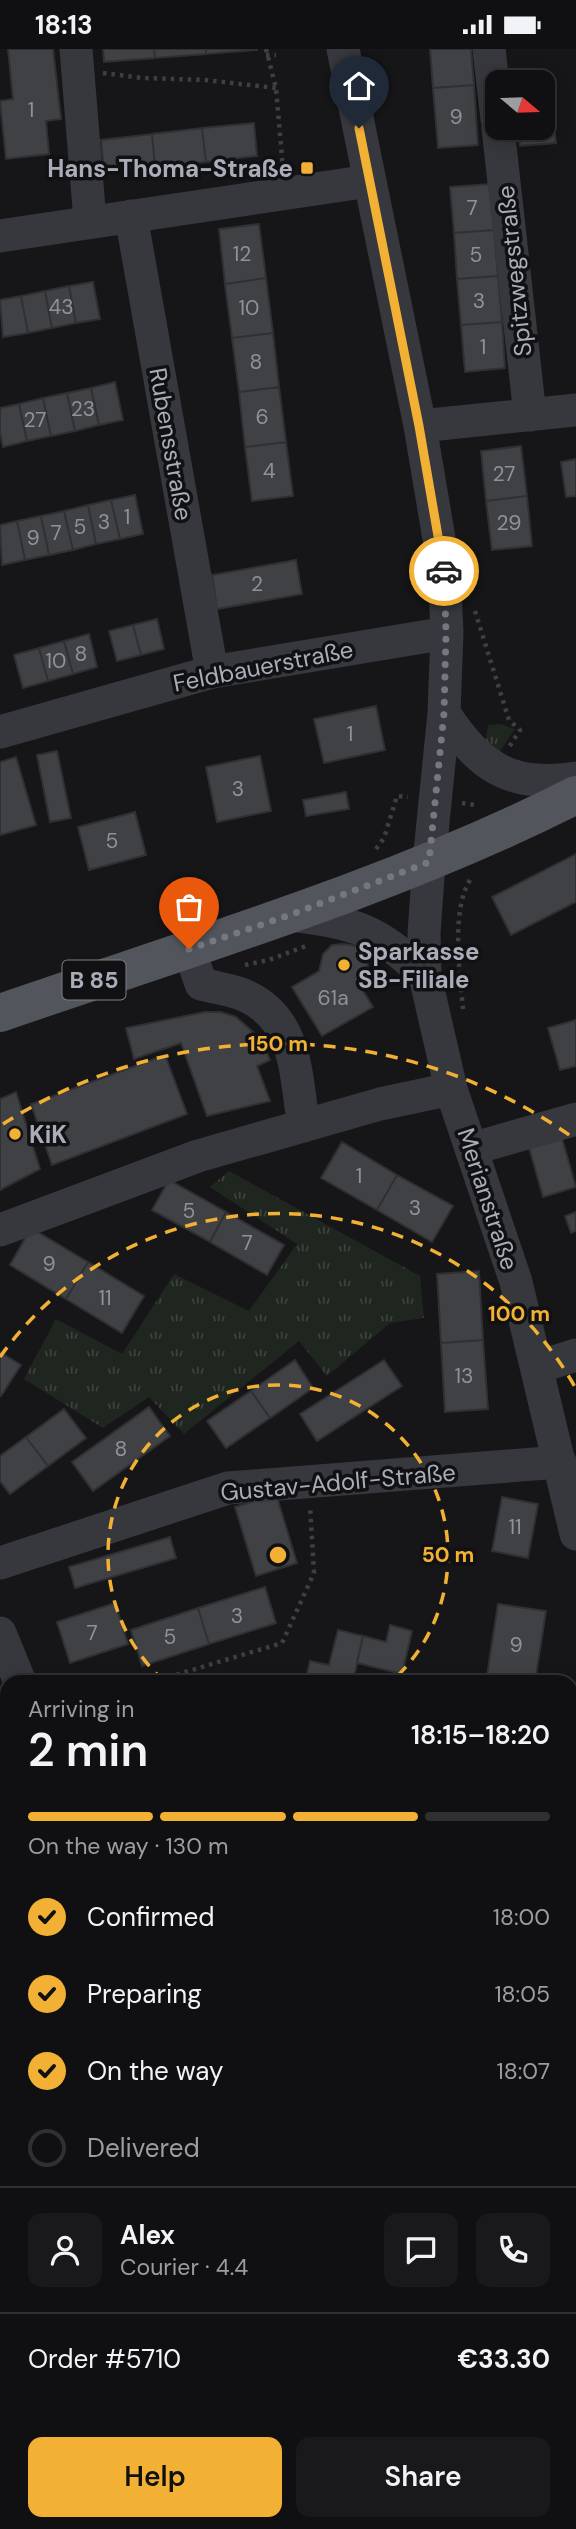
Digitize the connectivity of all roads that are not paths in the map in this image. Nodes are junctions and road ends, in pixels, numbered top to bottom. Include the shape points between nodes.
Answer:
1 (343, 49) edge
2 (489, 49) edge
3 (76, 59) edge
4 (491, 70) edge
5 (499, 140) edge
6 (369, 181) junction
7 (131, 216) junction
8 (90, 221) junction
9 (0, 236) edge
10 (576, 410) edge
11 (530, 415) junction
12 (419, 426) junction
13 (446, 633) junction
14 (212, 672) junction
15 (444, 713) junction
16 (0, 732) edge
17 (576, 778) edge
18 (576, 795) edge
19 (429, 862) junction
20 (290, 915) junction
21 (189, 949) junction
22 (425, 976) junction
23 (0, 1013) edge
24 (451, 1089) junction
25 (576, 1119) edge
26 (304, 1126) junction
27 (471, 1149) junction
28 (0, 1230) edge
29 (576, 1355) edge
30 (538, 1367) junction
31 (560, 1462) junction
32 (576, 1534) edge
33 (0, 1563) edge
34 (0, 1633) edge
35 (16, 1675) edge

1 - 6 street, Merianstraße
2 - 4 street
3 - 8 street
5 - 11 street, Spitzwegstraße
6 - 7 street
6 - 12 street, Merianstraße
7 - 8 street
7 - 14 street, Rubensstraße
8 - 9 street
10 - 11 street
11 - 12 street
12 - 13 street, Merianstraße via 444,568
13 - 14 street, Feldbauerstraße
13 - 15 street, Merianstraße
14 - 16 street, Feldbauerstraße
15 - 17 street via 477,756 497,771 526,778
15 - 19 street, Merianstraße
18 - 19 main road, B 85
19 - 20 main road, B 85
19 - 22 street, Merianstraße
20 - 21 main road, B 85
20 - 22 street via 368,930 394,946
21 - 23 main road, B 85
21 - 26 street via 201,984 248,996 276,1016 290,1041
22 - 24 street, Merianstraße
24 - 26 street
24 - 27 street, Merianstraße
25 - 27 street
26 - 28 street via 198,1156
27 - 30 street, Merianstraße via 516,1282
29 - 30 street
30 - 31 street, Merianstraße
31 - 32 street, Merianstraße
31 - 33 street, Gustav-Adolf-Straße via 228,1488
34 - 35 street

